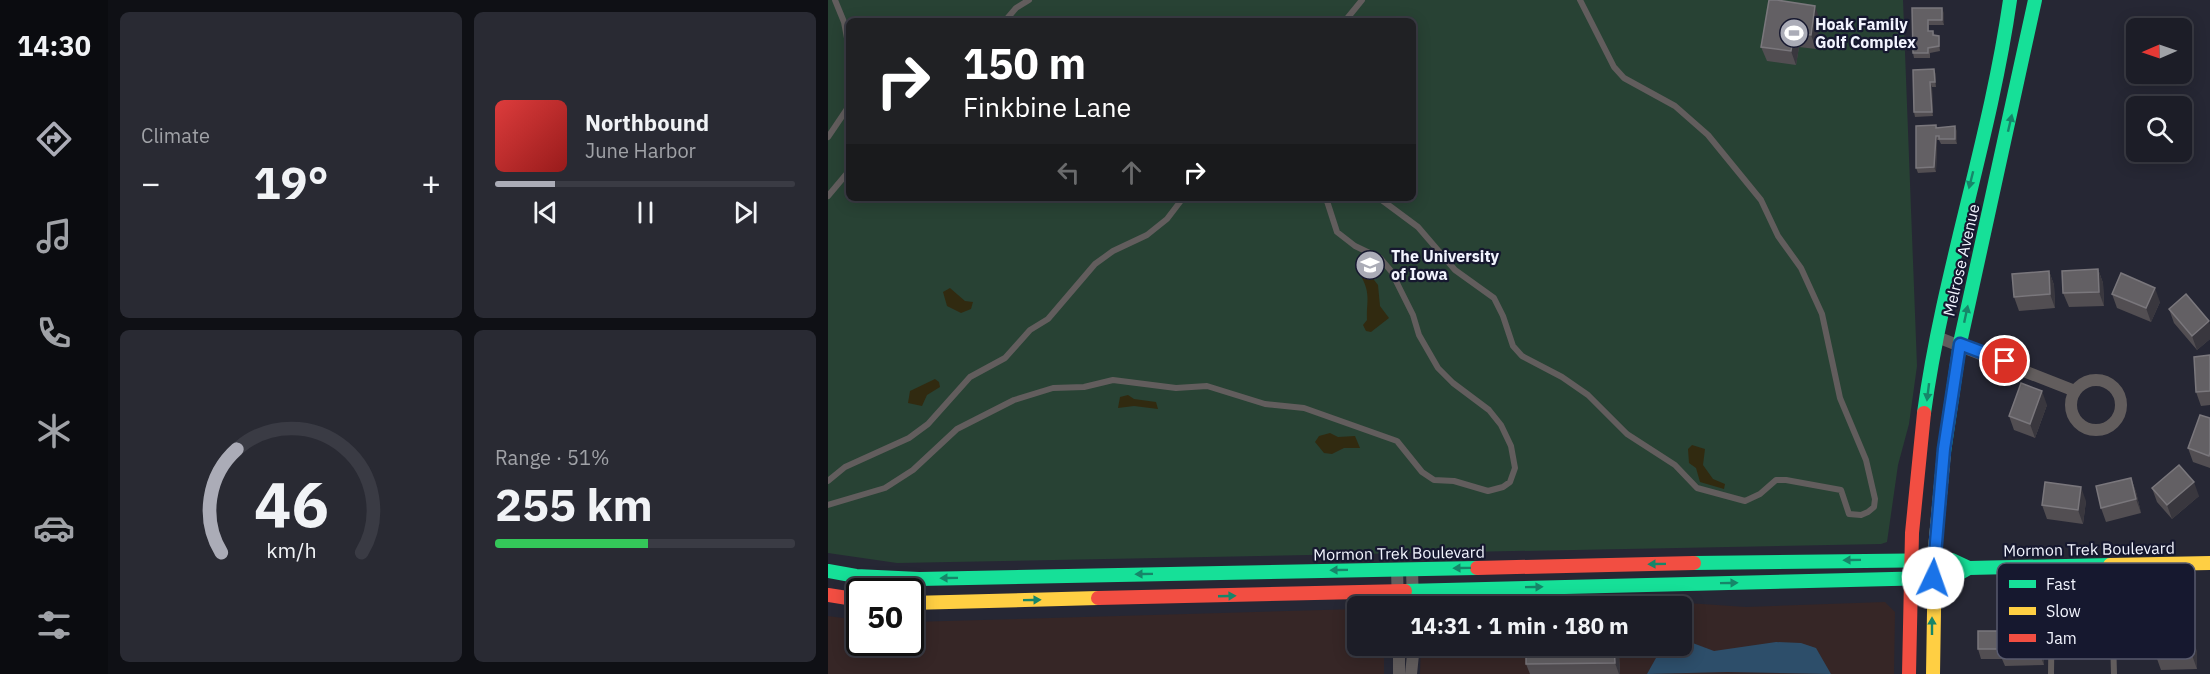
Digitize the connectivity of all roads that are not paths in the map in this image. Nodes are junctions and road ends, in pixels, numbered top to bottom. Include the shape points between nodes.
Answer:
1 (835, 0) edge
2 (1029, 0) edge
3 (1362, 0) edge
4 (1580, 0) edge
5 (2010, 0) edge
6 (2035, 0) edge
7 (1008, 18) edge
8 (1347, 18) edge
9 (846, 33) edge
10 (846, 110) edge
11 (828, 137) edge
12 (846, 175) edge
13 (828, 196) edge
14 (1181, 201) edge
15 (1327, 201) edge
16 (1383, 201) edge
17 (1937, 337) junction
18 (1960, 344) junction
19 (2075, 391) junction
20 (828, 481) edge
21 (828, 505) edge
22 (1910, 559) junction
23 (1934, 559) junction
24 (2195, 563) edge
25 (2210, 563) edge
26 (1997, 567) edge
27 (1969, 568) junction
28 (1397, 569) junction
29 (1412, 569) junction
30 (828, 572) edge
31 (1933, 578) junction
32 (1909, 579) junction
33 (1413, 590) junction
34 (1398, 591) junction
35 (828, 595) edge
36 (1398, 596) edge
37 (1413, 596) edge
38 (846, 598) edge
39 (924, 603) edge
40 (1399, 656) edge
41 (1412, 656) edge
42 (2050, 659) edge
43 (2114, 659) edge
44 (1399, 674) edge
45 (1411, 674) edge
46 (1909, 674) edge
47 (1933, 674) edge
48 (2050, 674) edge
49 (2114, 674) edge

1 - 9 lane
2 - 7 lane
3 - 8 lane
4 - 16 lane via 1614,68 1624,78 1675,106 1708,135 1761,200 1778,236 1801,268 1822,314 1840,398 1866,460 1874,507 1854,515 1849,513 1841,490 1786,480 1776,480 1745,501 1697,488 1675,465 1627,434 1588,394 1522,356 1513,346 1494,298 1455,270 1418,227
5 -> 17 main road, Melrose Avenue via 1997,75
18 -> 6 main road, Melrose Avenue
10 - 11 lane
12 - 13 lane
14 - 20 lane via 1153,230 1095,264 1048,319 1030,330 1005,358 970,377 928,424 909,438 845,466
15 - 21 lane via 1337,232 1380,258 1390,271 1438,368 1489,410 1501,425 1511,446 1515,468 1503,488 1488,491 1454,481 1434,480 1391,438 1304,408 1265,404 1207,386 1176,388 1113,380 1040,391 1005,403 957,429 913,470 885,488
17 - 18 street
17 -> 22 main road, Melrose Avenue
18 - 19 street
18 - 23 main road, Melrose Avenue via 1944,449
19 - 19 street via 2072,409 2080,424 2103,429 2118,417 2120,399 2113,386 2086,382
22 - 23 main road, Mormon Trek Boulevard
22 -> 29 main road, Mormon Trek Boulevard
22 - 32 main road, Melrose Avenue
23 - 27 main road, Mormon Trek Boulevard via 1952,560
23 - 31 main road, Melrose Avenue
24 - 25 main road, Mormon Trek Boulevard
26 - 27 main road, Mormon Trek Boulevard
27 - 31 main road, Mormon Trek Boulevard via 1953,577
28 - 29 main road, Mormon Trek Boulevard
28 -> 30 main road, Mormon Trek Boulevard via 888,579
28 - 34 street
29 - 33 street
31 - 32 main road, Mormon Trek Boulevard
47 -> 31 main road, Melrose Avenue
33 -> 32 main road, Mormon Trek Boulevard
32 - 46 main road, Melrose Avenue
33 - 34 main road, Mormon Trek Boulevard
33 - 37 street
34 - 36 street
39 -> 34 main road, Mormon Trek Boulevard
35 - 38 main road
40 - 44 street
41 - 45 street
42 - 48 lane
43 - 49 lane

